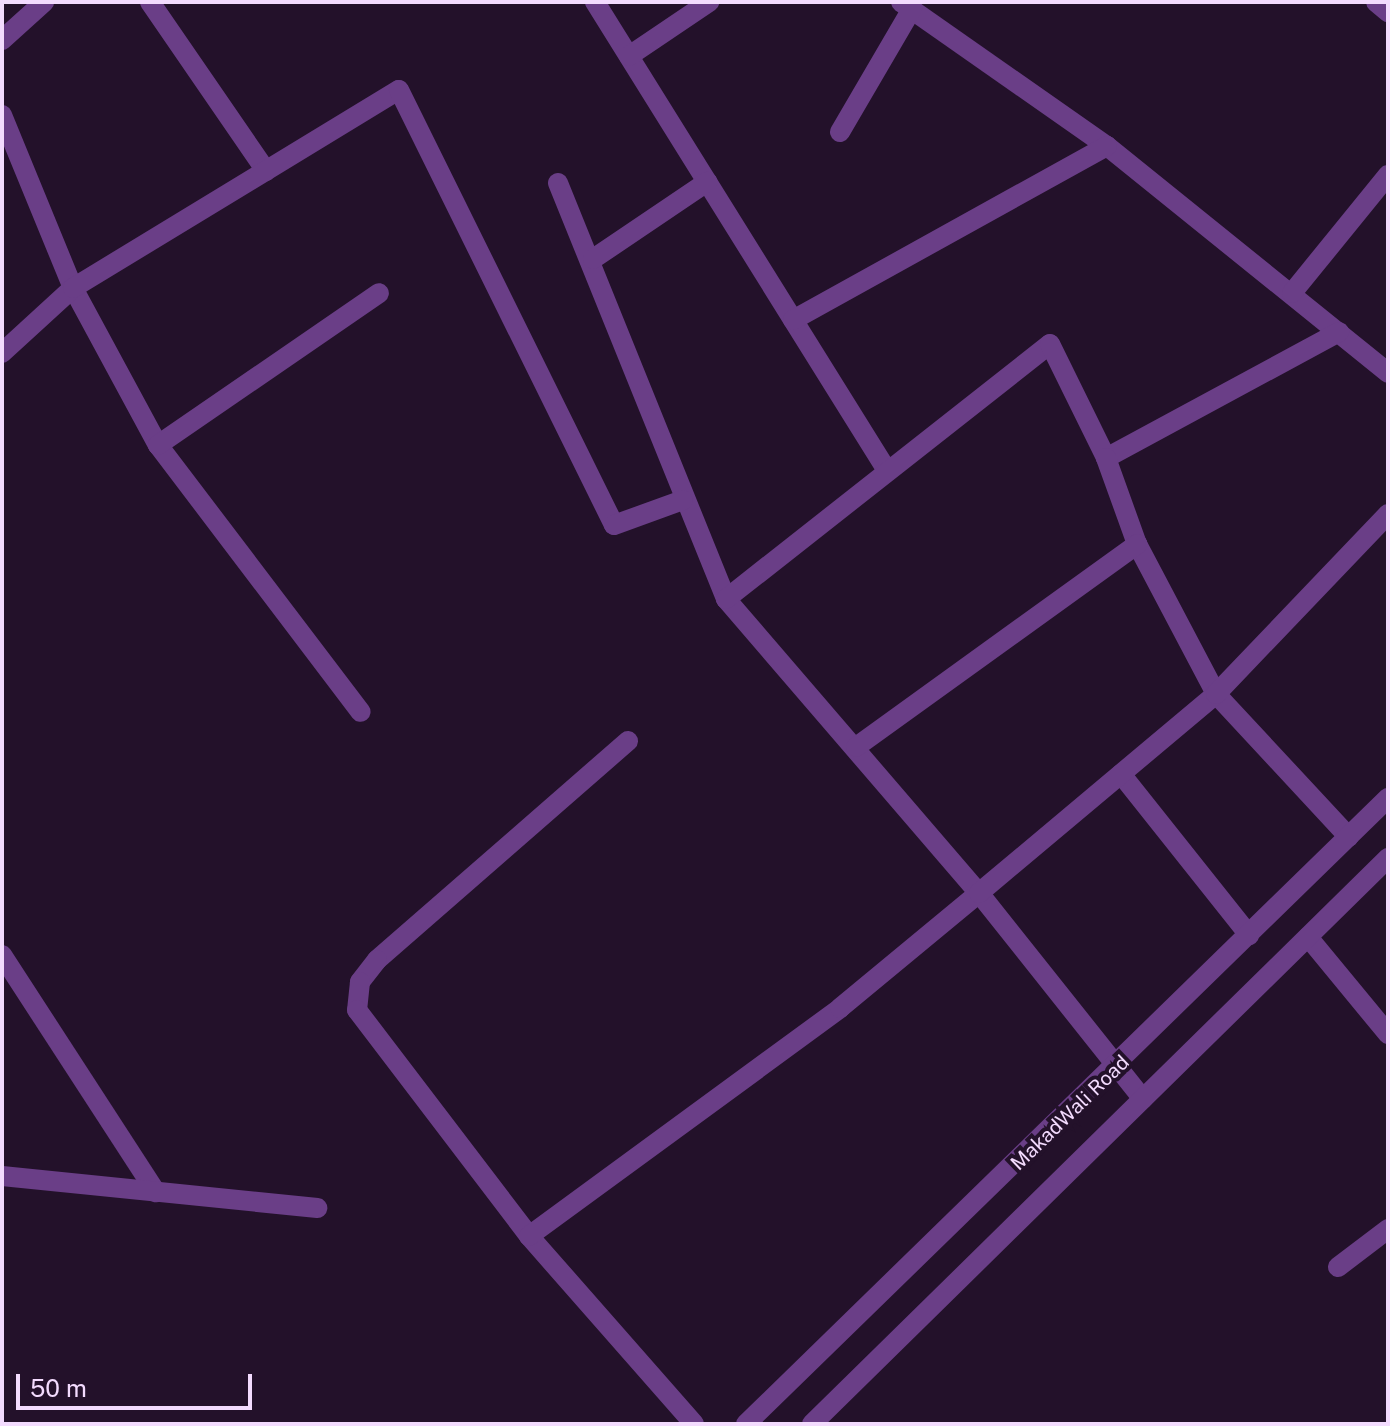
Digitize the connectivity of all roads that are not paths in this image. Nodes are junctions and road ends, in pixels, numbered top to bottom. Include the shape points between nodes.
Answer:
1 (44, 2) edge
2 (150, 2) edge
3 (595, 2) edge
4 (709, 2) edge
5 (1376, 2) edge
6 (907, 6) edge
7 (1388, 12) edge
8 (2, 40) edge
9 (629, 56) junction
10 (2, 115) edge
11 (840, 132) dead end
12 (1107, 146) junction
13 (266, 171) junction
14 (1388, 175) edge
15 (707, 182) junction
16 (558, 183) dead end
17 (593, 259) junction
18 (73, 288) junction
19 (379, 293) dead end
20 (1292, 293) junction
21 (793, 320) junction
22 (1339, 332) junction
23 (2, 353) edge
24 (1388, 373) edge
25 (158, 445) junction
26 (1106, 458) junction
27 (886, 469) junction
28 (683, 500) junction
29 (1388, 514) edge
30 (1137, 544) junction
31 (726, 599) junction
32 (1216, 694) junction
33 (361, 712) dead end
34 (628, 741) dead end
35 (856, 747) junction
36 (1121, 774) junction
37 (1388, 798) edge
38 (1349, 837) junction
39 (1388, 858) edge
40 (979, 893) junction
41 (1249, 935) junction
42 (1308, 937) junction
43 (2, 955) edge
44 (1388, 1034) edge
45 (1115, 1070) junction
46 (1143, 1099) junction
47 (2, 1176) edge
48 (156, 1192) junction
49 (317, 1208) dead end
50 (1388, 1229) edge
51 (529, 1236) junction
52 (1338, 1267) dead end
53 (694, 1424) edge
54 (746, 1424) edge
55 (812, 1424) edge

1 - 8 street
2 - 13 street
3 - 9 street
4 - 9 street
5 - 7 street
6 - 11 street
6 - 12 street
9 - 15 street
10 - 18 street
12 - 20 street
12 - 21 street
13 - 18 street
13 - 28 street via 399,90 614,525
14 - 20 street
15 - 17 street
15 - 21 street
16 - 17 street
17 - 28 street
18 - 23 street
18 - 25 street
19 - 25 street
20 - 22 street
21 - 27 street
22 - 24 street
22 - 26 street
25 - 33 street
26 - 27 street via 1050,344
26 - 30 street
27 - 31 street
28 - 31 street
29 - 32 street
30 - 32 street
30 - 35 street
31 - 35 street
32 - 36 street
32 - 38 street
34 - 51 street via 377,960 356,995 366,1028
35 - 40 street
36 - 40 street
36 - 41 street
37 - 38 street, MakadWali Road
38 - 41 street, MakadWali Road
39 - 42 street
40 - 45 street
40 - 51 street via 840,1008
41 - 45 street, MakadWali Road
42 - 44 street
42 - 46 street
43 - 48 street
45 - 46 street
45 - 54 street, MakadWali Road
46 - 55 street
47 - 48 street
48 - 49 street
50 - 52 street
51 - 53 street

